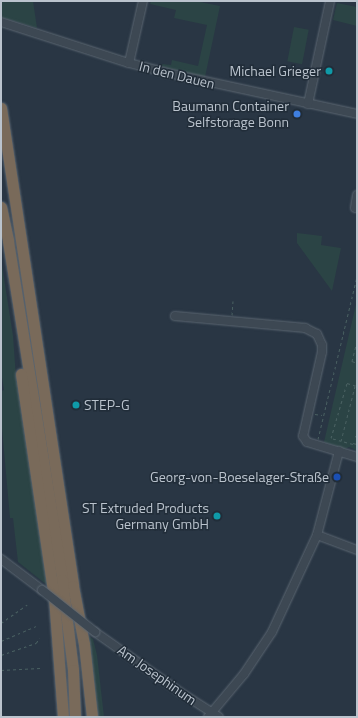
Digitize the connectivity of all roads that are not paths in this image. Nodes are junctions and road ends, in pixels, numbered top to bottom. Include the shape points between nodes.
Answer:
1 (143, 1) edge
2 (330, 1) edge
3 (1, 22) edge
4 (129, 63) junction
5 (308, 104) junction
6 (1, 108) edge
7 (357, 114) edge
8 (357, 195) edge
9 (1, 207) edge
10 (356, 208) dead end
11 (1, 229) edge
12 (175, 316) dead end
13 (38, 434) junction
14 (339, 451) junction
15 (357, 457) edge
16 (317, 535) junction
17 (357, 550) edge
18 (1, 559) edge
19 (73, 586) junction
20 (210, 715) edge
21 (63, 717) edge
22 (66, 717) edge
23 (75, 717) edge
24 (84, 717) edge
25 (92, 717) edge
26 (220, 717) edge

1 - 4 street
2 - 5 street
3 - 4 street, In den Dauen
4 - 5 street, In den Dauen
5 - 7 street, In den Dauen
6 - 19 highway
8 - 10 street
9 - 13 highway
11 - 21 highway via 54,596
12 - 14 street via 312,330 320,339 322,352 303,436 307,442
13 - 22 highway via 59,610
13 - 23 highway via 68,622
14 - 15 street
14 - 16 street
16 - 17 street
16 - 20 street via 272,632 244,674
18 - 20 street, Am Josephinum, bridge via 95,632
19 - 24 highway
19 - 25 highway via 84,644
20 - 26 street, Am Josephinum

